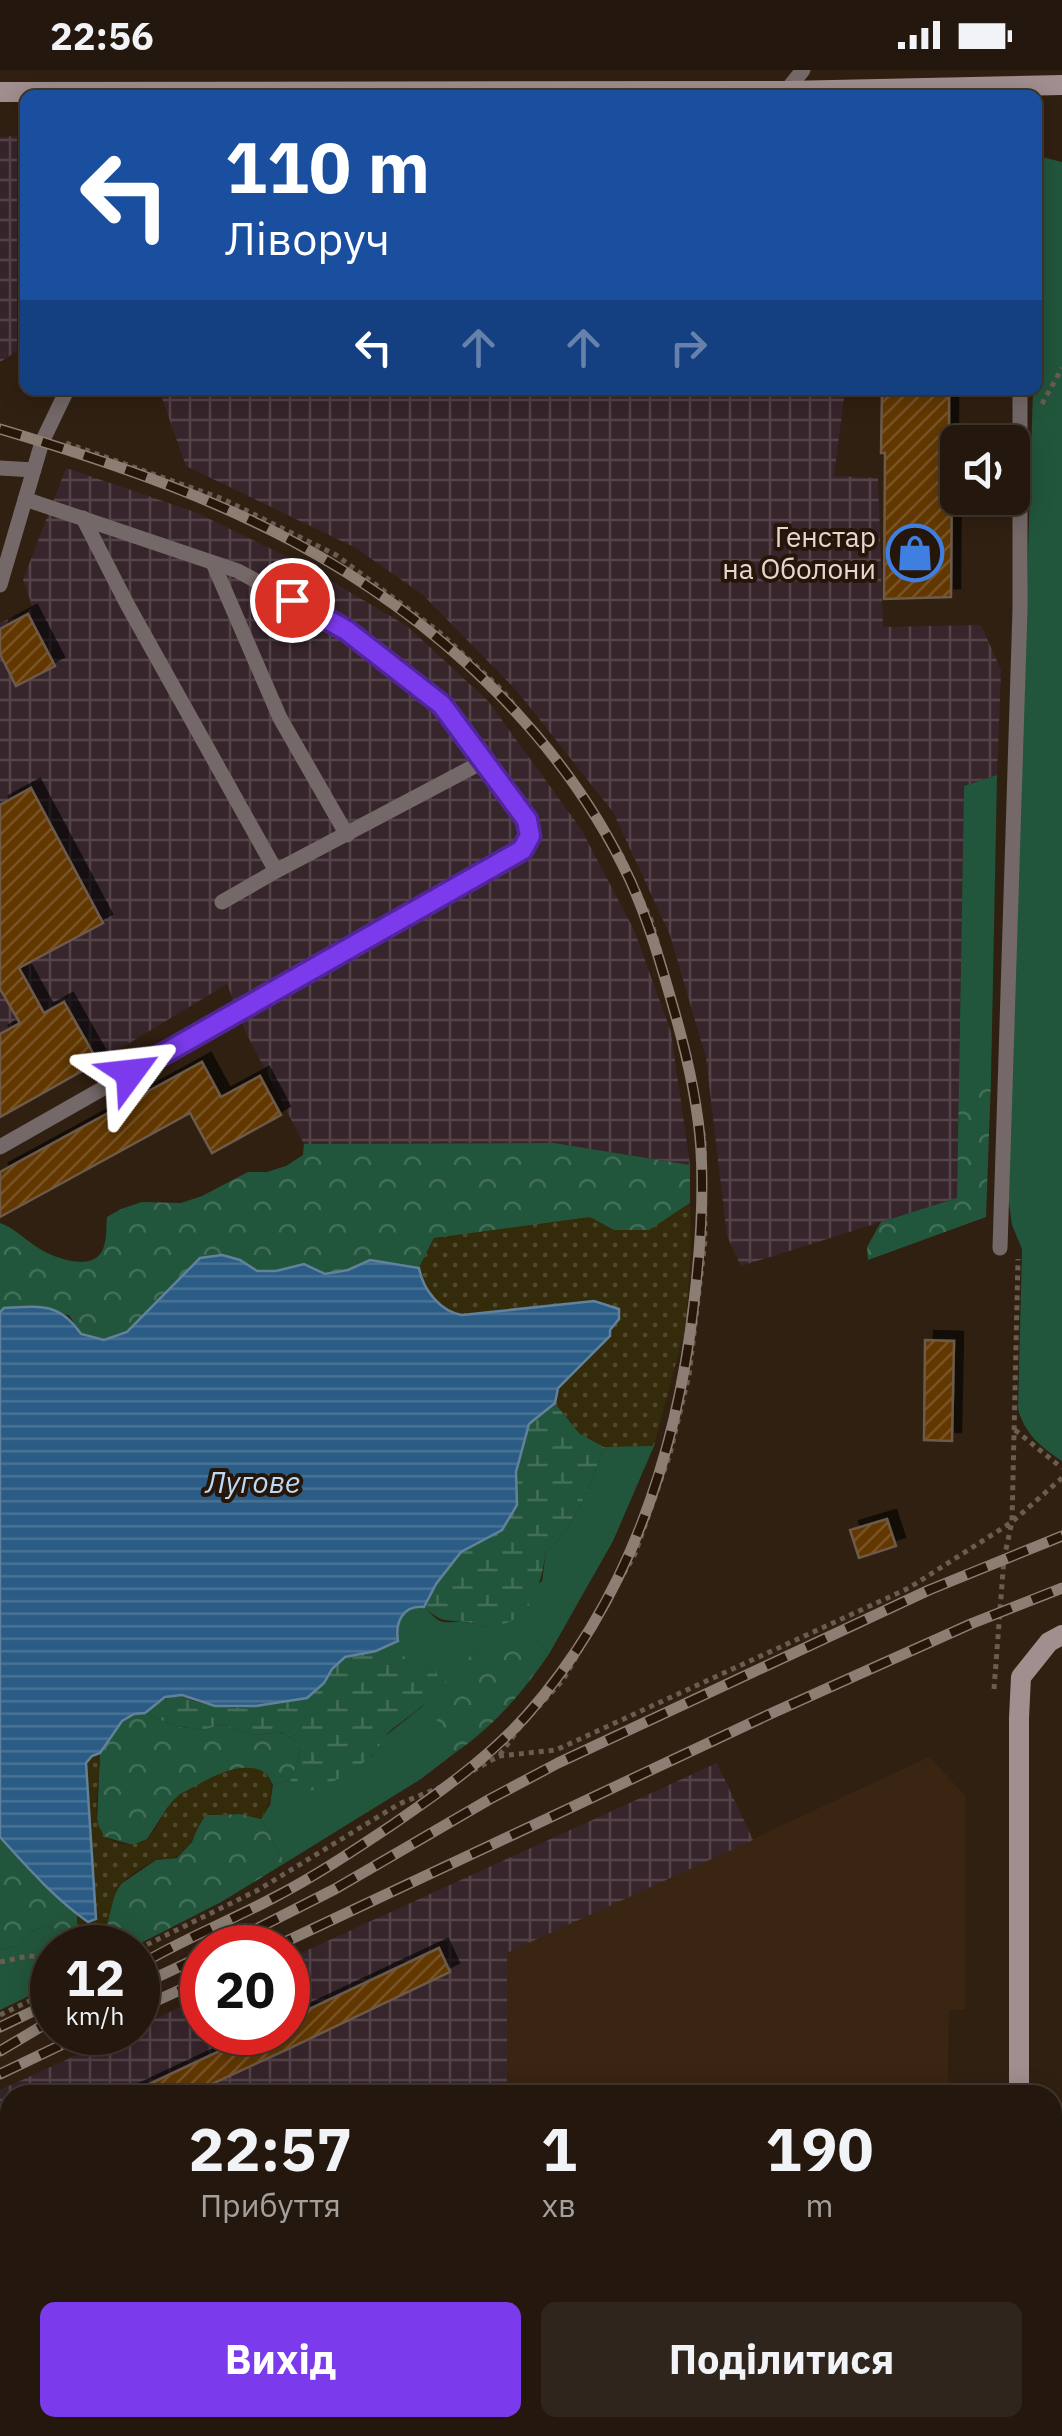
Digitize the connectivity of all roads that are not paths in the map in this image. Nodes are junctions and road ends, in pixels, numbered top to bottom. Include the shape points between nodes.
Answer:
1 (1062, 85) edge
2 (890, 90) edge
3 (65, 395) edge
4 (1020, 395) edge
5 (0, 468) edge
6 (34, 470) junction
7 (25, 499) junction
8 (83, 518) junction
9 (213, 562) junction
10 (0, 585) edge
11 (484, 761) junction
12 (347, 834) junction
13 (276, 870) junction
14 (222, 902) dead end
15 (0, 1147) edge
16 (1000, 1248) dead end
17 (1062, 1635) edge
18 (1019, 2085) edge

1 - 2 main road
3 - 6 lane
4 - 16 lane
5 - 6 lane
6 - 7 lane
7 - 8 lane
7 - 10 lane
8 - 9 lane
8 - 13 lane
9 - 11 lane via 346,630 442,705
9 - 12 lane via 280,718
11 - 12 lane
11 - 15 lane via 527,820 530,836 522,850
12 - 13 lane
13 - 14 lane
17 - 18 main road via 1021,1678

